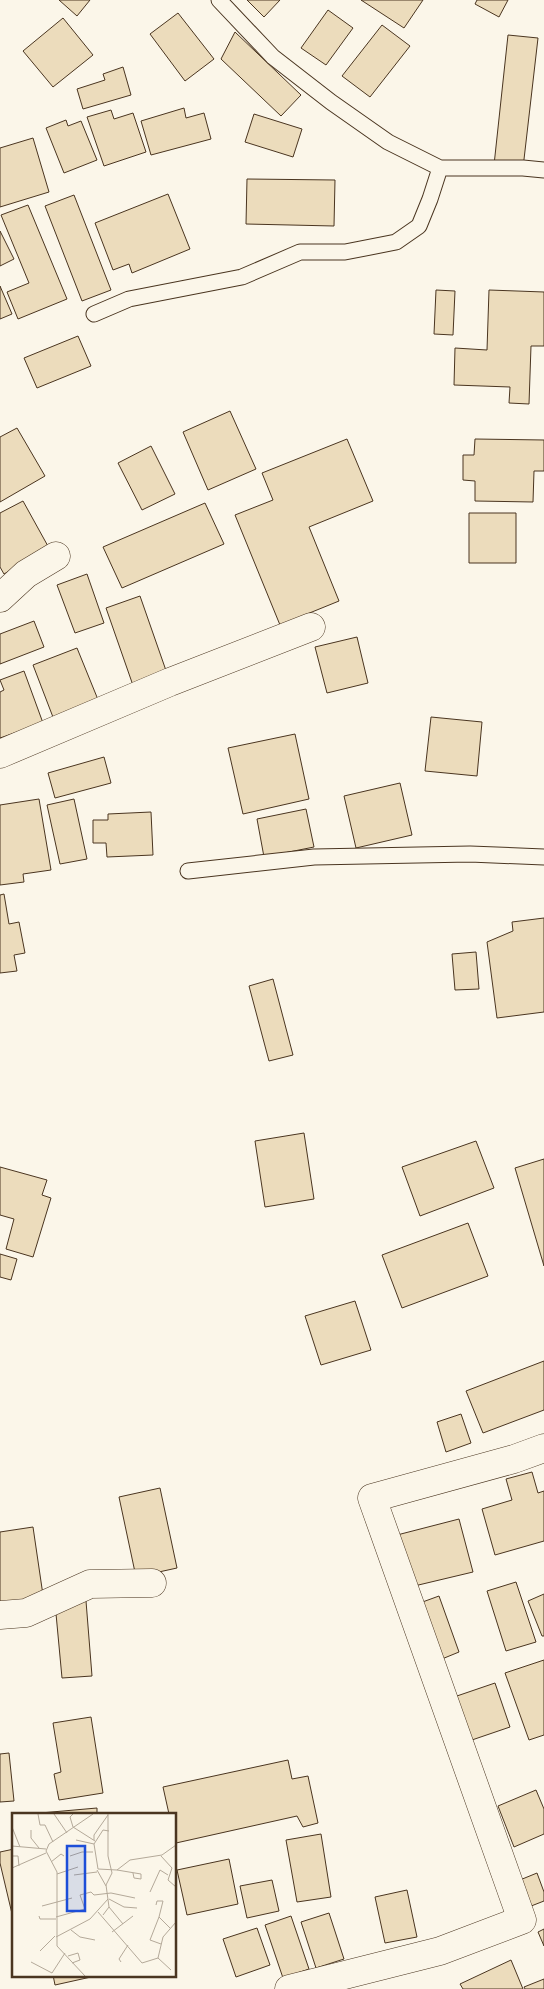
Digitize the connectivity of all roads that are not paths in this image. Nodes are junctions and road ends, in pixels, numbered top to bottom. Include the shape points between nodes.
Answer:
1 (219, 0) edge
2 (440, 168) junction
3 (544, 170) edge
4 (94, 314) dead end
5 (56, 556) dead end
6 (0, 598) edge
7 (311, 627) dead end
8 (0, 754) edge
9 (544, 857) edge
10 (188, 871) dead end
11 (544, 1448) edge
12 (152, 1583) dead end
13 (0, 1615) edge
14 (289, 1989) edge

1 - 2 lane via 273,57 331,102 388,142
2 - 3 lane
2 - 4 lane via 419,226 396,242 345,252 300,252 242,277 129,299
5 - 6 street via 26,574
7 - 8 street
9 - 10 lane via 470,854 314,857
11 - 14 street via 514,1460 372,1498 522,1920 440,1950
12 - 13 street via 90,1584 26,1613

